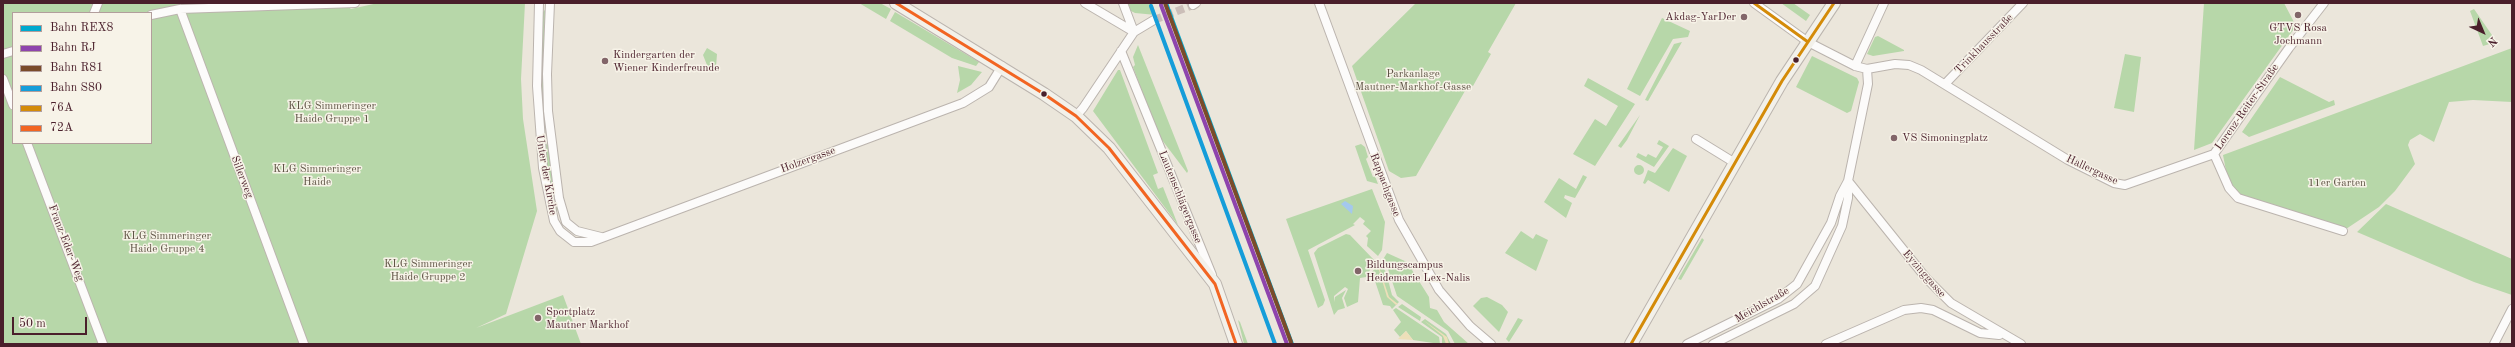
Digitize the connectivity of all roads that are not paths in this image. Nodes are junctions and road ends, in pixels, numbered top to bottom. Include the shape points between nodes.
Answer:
1 (355, 3) edge
2 (539, 3) edge
3 (550, 3) edge
4 (896, 3) edge
5 (1085, 3) edge
6 (1123, 3) edge
7 (1319, 3) edge
8 (1754, 3) edge
9 (1834, 3) edge
10 (1884, 3) edge
11 (2023, 3) edge
12 (2324, 3) edge
13 (340, 4) edge
14 (180, 9) junction
15 (152, 16) edge
16 (1154, 20) tunnel mouth
17 (1134, 32) junction
18 (1808, 42) junction
19 (1121, 51) junction
20 (1002, 66) junction
21 (1855, 66) junction
22 (1867, 69) junction
23 (3, 79) edge
24 (1945, 84) junction
25 (12, 102) edge
26 (1076, 116) junction
27 (550, 139) junction
28 (1696, 139) dead end
29 (540, 140) junction
30 (28, 144) edge
31 (2214, 154) junction
32 (1735, 163) junction
33 (1848, 181) junction
34 (566, 222) junction
35 (560, 231) junction
36 (2343, 231) dead end
37 (602, 237) junction
38 (1215, 284) junction
39 (2512, 309) edge
40 (2004, 335) junction
41 (103, 344) edge
42 (304, 344) edge
43 (1236, 344) edge
44 (1491, 344) edge
45 (1631, 344) edge
46 (1687, 344) edge
47 (1712, 344) edge
48 (1826, 344) edge
49 (2021, 344) edge
50 (2494, 344) edge

1 - 13 street
2 - 29 street, Unter der Kirche via 536,86
3 - 27 street, Unter der Kirche via 546,74
4 - 20 main road
5 - 17 street
6 - 17 street
7 - 44 street, Rappachgasse via 1399,220 1440,290 1470,326
8 - 18 street, Hallergasse
9 - 18 main road
10 - 21 street
11 - 24 street, Trinkhausstraße
12 - 31 street, Lorenz-Reiter-Straße
13 - 14 street
14 - 15 street
14 - 42 street, Sillerweg
16 - 17 street
17 - 19 street
18 - 21 street, Hallergasse
18 - 32 main road via 1782,81
19 - 26 street
19 - 38 street, Lautenschlägergasse
20 - 26 main road
20 - 37 street, Holzergasse via 989,87 963,103
21 - 22 street, Hallergasse
22 - 24 street, Hallergasse via 1895,64 1909,65
22 - 33 street, Meichlstraße via 1868,84
23 - 25 street
24 - 31 street, Hallergasse via 2068,160 2114,183 2126,185
26 - 38 main road via 1109,148
27 - 29 street
27 - 34 street, Unter der Kirche via 559,198
28 - 32 street
29 - 35 street, Unter der Kirche via 549,201 554,221
30 - 41 street, Franz-Eder-Weg
31 - 36 street via 2229,188 2238,198
32 - 45 main road
33 - 40 street, Eyzinggasse via 1926,278 1951,303
33 - 46 street, Meichlstraße via 1827,232 1797,284 1788,293
33 - 47 street, Meichlstraße via 1848,198 1842,226 1815,286 1794,304
34 - 35 street
34 - 37 street, Unter der Kirche via 577,232
35 - 37 street via 574,242 591,242
38 - 43 main road, Lautenschlägergasse
39 - 50 street
40 - 48 street via 1980,333 1933,310 1921,308 1904,310
40 - 49 street, Eyzinggasse

